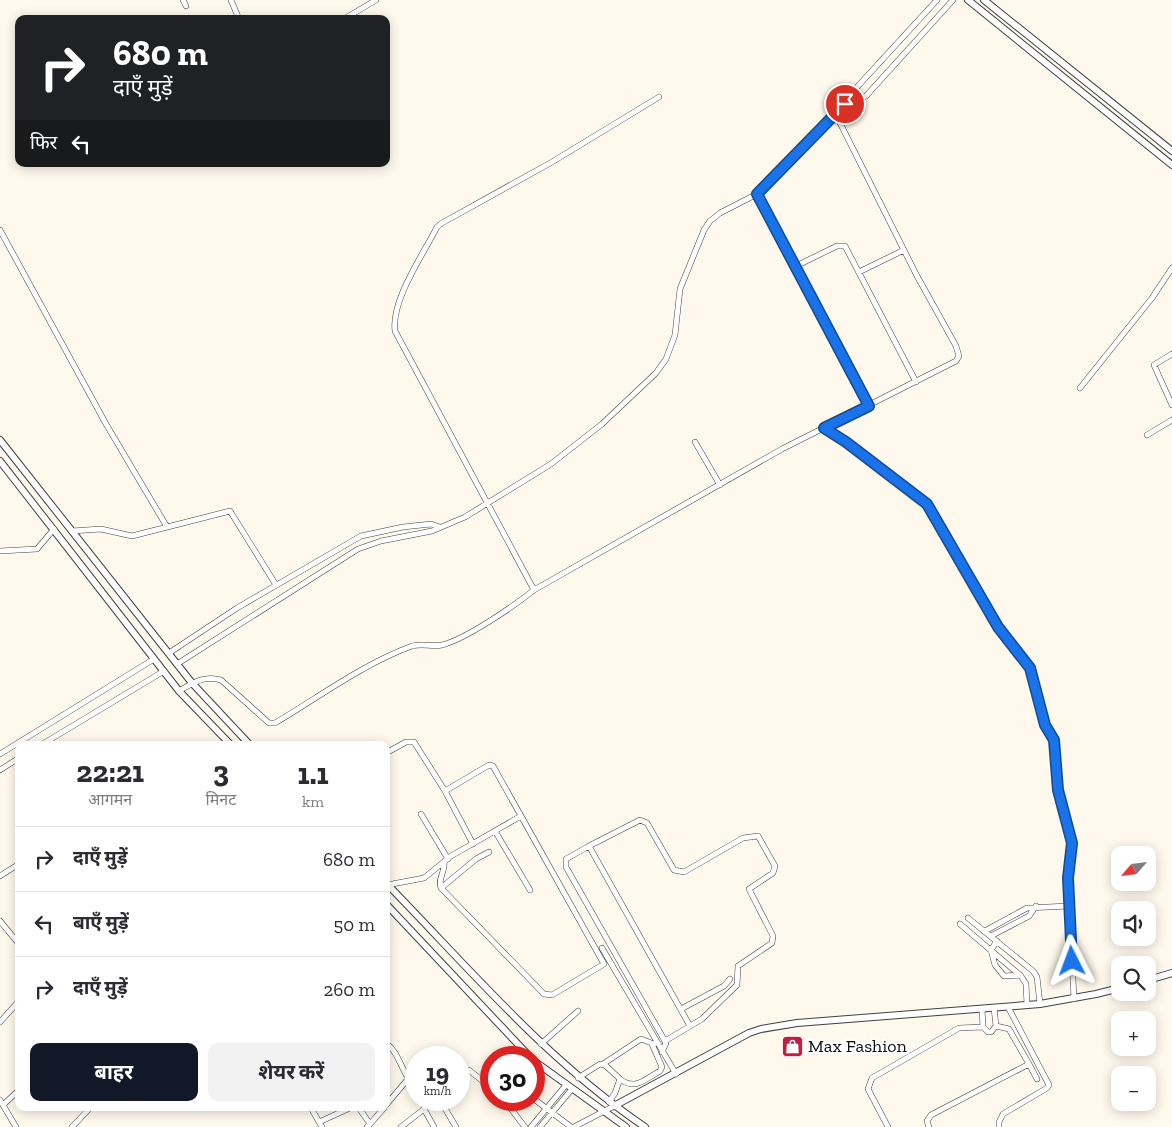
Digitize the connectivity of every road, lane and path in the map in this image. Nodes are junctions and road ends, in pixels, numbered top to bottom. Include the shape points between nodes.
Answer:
1 (183, 0) edge
2 (231, 0) edge
3 (376, 0) edge
4 (937, 0) edge
5 (953, 0) edge
6 (968, 0) edge
7 (984, 0) edge
8 (186, 6) dead end
9 (926, 13) junction
10 (237, 15) edge
11 (351, 15) edge
12 (934, 22) junction
13 (904, 37) junction
14 (914, 45) junction
15 (877, 66) junction
16 (886, 75) junction
17 (659, 97) dead end
18 (837, 113) junction
19 (1172, 151) edge
20 (1172, 165) edge
21 (757, 194) junction
22 (0, 230) edge
23 (904, 250) junction
24 (796, 266) junction
25 (1172, 268) edge
26 (860, 272) junction
27 (1172, 354) edge
28 (916, 382) junction
29 (1080, 388) dead end
30 (1172, 405) edge
31 (869, 406) junction
32 (1172, 420) edge
33 (824, 428) junction
34 (1147, 435) dead end
35 (0, 440) edge
36 (695, 442) dead end
37 (0, 460) edge
38 (720, 485) junction
39 (487, 505) junction
40 (168, 527) junction
41 (441, 527) junction
42 (54, 529) junction
43 (72, 531) junction
44 (0, 551) edge
45 (276, 585) junction
46 (534, 590) junction
47 (169, 653) junction
48 (154, 658) junction
49 (178, 664) junction
50 (164, 671) junction
51 (192, 683) junction
52 (179, 691) junction
53 (21, 741) edge
54 (48, 741) edge
55 (227, 741) edge
56 (246, 741) edge
57 (15, 745) edge
58 (390, 751) edge
59 (0, 754) edge
60 (15, 761) edge
61 (0, 770) edge
62 (445, 791) junction
63 (421, 814) dead end
64 (521, 816) junction
65 (496, 831) junction
66 (473, 844) junction
67 (589, 846) junction
68 (489, 852) dead end
69 (446, 861) junction
70 (15, 867) edge
71 (0, 876) edge
72 (390, 884) edge
73 (390, 887) edge
74 (441, 888) junction
75 (530, 890) dead end
76 (1037, 906) junction
77 (1069, 906) junction
78 (390, 908) edge
79 (968, 918) dead end
80 (0, 920) edge
81 (960, 924) dead end
82 (986, 931) junction
83 (991, 936) junction
84 (15, 939) edge
85 (997, 941) junction
86 (602, 948) dead end
87 (991, 950) junction
88 (1172, 973) edge
89 (1020, 975) junction
90 (1036, 975) junction
91 (1156, 978) edge
92 (730, 979) dead end
93 (1025, 980) junction
94 (1111, 990) edge
95 (1074, 998) junction
96 (1040, 1004) junction
97 (15, 1005) edge
98 (1027, 1005) junction
99 (1008, 1007) junction
100 (994, 1008) junction
101 (680, 1009) junction
102 (982, 1010) junction
103 (578, 1011) dead end
104 (0, 1022) edge
105 (690, 1026) junction
106 (996, 1026) junction
107 (983, 1027) junction
108 (665, 1041) junction
109 (654, 1042) junction
110 (541, 1044) junction
111 (520, 1046) edge
112 (390, 1047) edge
113 (662, 1052) junction
114 (603, 1064) junction
115 (1029, 1064) junction
116 (545, 1069) edge
117 (470, 1070) edge
118 (405, 1073) edge
119 (676, 1074) junction
120 (480, 1078) edge
121 (578, 1078) junction
122 (620, 1079) junction
123 (1037, 1079) dead end
124 (405, 1083) edge
125 (566, 1085) junction
126 (572, 1089) junction
127 (15, 1094) edge
128 (0, 1100) edge
129 (390, 1100) edge
130 (611, 1104) junction
131 (3, 1106) junction
132 (547, 1108) junction
133 (87, 1111) edge
134 (313, 1111) edge
135 (345, 1111) edge
136 (360, 1111) edge
137 (381, 1111) edge
138 (421, 1111) edge
139 (425, 1111) edge
140 (447, 1111) edge
141 (513, 1111) edge
142 (603, 1112) junction
143 (552, 1113) junction
144 (321, 1124) edge
145 (368, 1126) edge
146 (16, 1127) edge
147 (72, 1127) edge
148 (401, 1127) edge
149 (434, 1127) edge
150 (456, 1127) edge
151 (526, 1127) edge
152 (531, 1127) edge
153 (540, 1127) edge
154 (573, 1127) edge
155 (626, 1127) edge
156 (645, 1127) edge
157 (888, 1127) edge
158 (929, 1127) edge
159 (999, 1127) edge

1 - 8 street
2 - 10 street
3 - 11 street
4 - 9 street
5 - 12 street
6 - 20 street
7 - 19 street
9 - 12 street
9 - 13 street
12 - 14 street
13 - 14 street
13 - 15 street
14 - 16 street
15 - 16 street
15 - 18 street
16 - 18 street via 866,96
17 - 39 street via 437,227 396,309 396,331
18 - 21 street
18 - 23 street
21 - 24 street
21 - 39 street via 720,213 704,230 680,289 675,335 656,373 602,424 551,464
22 - 40 street via 106,424
23 - 26 street
23 - 28 street via 959,356
24 - 26 street via 841,245 847,249
24 - 31 street
25 - 29 street
26 - 28 street
27 - 30 street via 1154,366
28 - 31 street
31 - 33 street
32 - 34 street
33 - 38 street
33 - 77 street via 927,504 998,627 1030,668 1045,725 1054,740 1058,790 1072,843
35 - 43 street
36 - 38 street
37 - 42 street
38 - 46 street
39 - 41 street
39 - 46 street
40 - 43 street via 128,536 101,529
40 - 45 street via 228,510
41 - 45 street via 431,524 403,527 361,536
41 - 49 street via 358,549
42 - 44 street via 37,549
42 - 48 street
43 - 47 street
45 - 47 street
46 - 51 street via 514,606 452,641 442,645 412,646 346,680 275,723 269,723 221,680 208,677
47 - 49 street
48 - 50 street
48 - 53 street
49 - 51 street
50 - 52 street
50 - 54 street
51 - 52 street
51 - 56 street
52 - 55 street
57 - 59 street
58 - 62 street via 406,742 414,742
60 - 61 street
62 - 64 street via 492,765
62 - 66 street
63 - 69 street
64 - 65 street
64 - 74 street via 604,960 603,966 547,995
65 - 66 street
65 - 75 street
66 - 69 street
67 - 101 street
67 - 105 street via 642,820 678,872 684,872 750,836 758,836 775,863 773,873 748,889 773,936 772,943 738,966 737,985 702,1019
67 - 108 street via 566,858 566,867
68 - 74 street
69 - 72 street via 424,878
69 - 74 street
70 - 71 street
73 - 110 street
76 - 77 street
76 - 82 street via 1027,908
76 - 83 street via 1029,916
77 - 95 street
78 - 111 street
79 - 82 street
80 - 84 street
81 - 87 street
82 - 83 street
83 - 85 street
85 - 87 street
85 - 90 street
86 - 109 street
87 - 89 street
87 - 89 street via 995,965 1004,976
88 - 91 street
89 - 93 street
90 - 93 street
90 - 96 street
92 - 101 street via 724,986
93 - 98 street
94 - 95 street
95 - 96 street
96 - 98 street
97 - 104 street
98 - 99 street
99 - 100 street
99 - 159 street via 1049,1085 1003,1114
100 - 102 street
100 - 106 street
101 - 105 street
102 - 107 street
102 - 119 street via 775,1026 749,1034
103 - 110 street
105 - 108 street
106 - 107 street via 991,1032
106 - 115 street via 1009,1029
107 - 157 street via 959,1028 872,1078 868,1088
108 - 109 street via 660,1038
108 - 113 street
109 - 113 street
109 - 114 street via 641,1039
109 - 122 street via 662,1067 660,1072 633,1085 627,1085
110 - 121 street
112 - 118 street
113 - 119 street
114 - 121 street
114 - 122 street
115 - 123 street
115 - 158 street via 931,1115 927,1122
116 - 125 street
117 - 120 street
119 - 130 street
121 - 130 street
122 - 130 street
124 - 129 street
125 - 126 street
125 - 132 street
126 - 142 street
126 - 143 street
127 - 131 street
128 - 131 street
130 - 142 street
130 - 156 street
131 - 146 street
132 - 143 street
132 - 152 street
133 - 147 street
134 - 144 street
135 - 144 street
136 - 145 street
137 - 145 street
138 - 148 street
139 - 149 street
140 - 150 street
141 - 151 street
142 - 154 street
142 - 155 street
143 - 153 street
143 - 154 street
151 - 152 street

